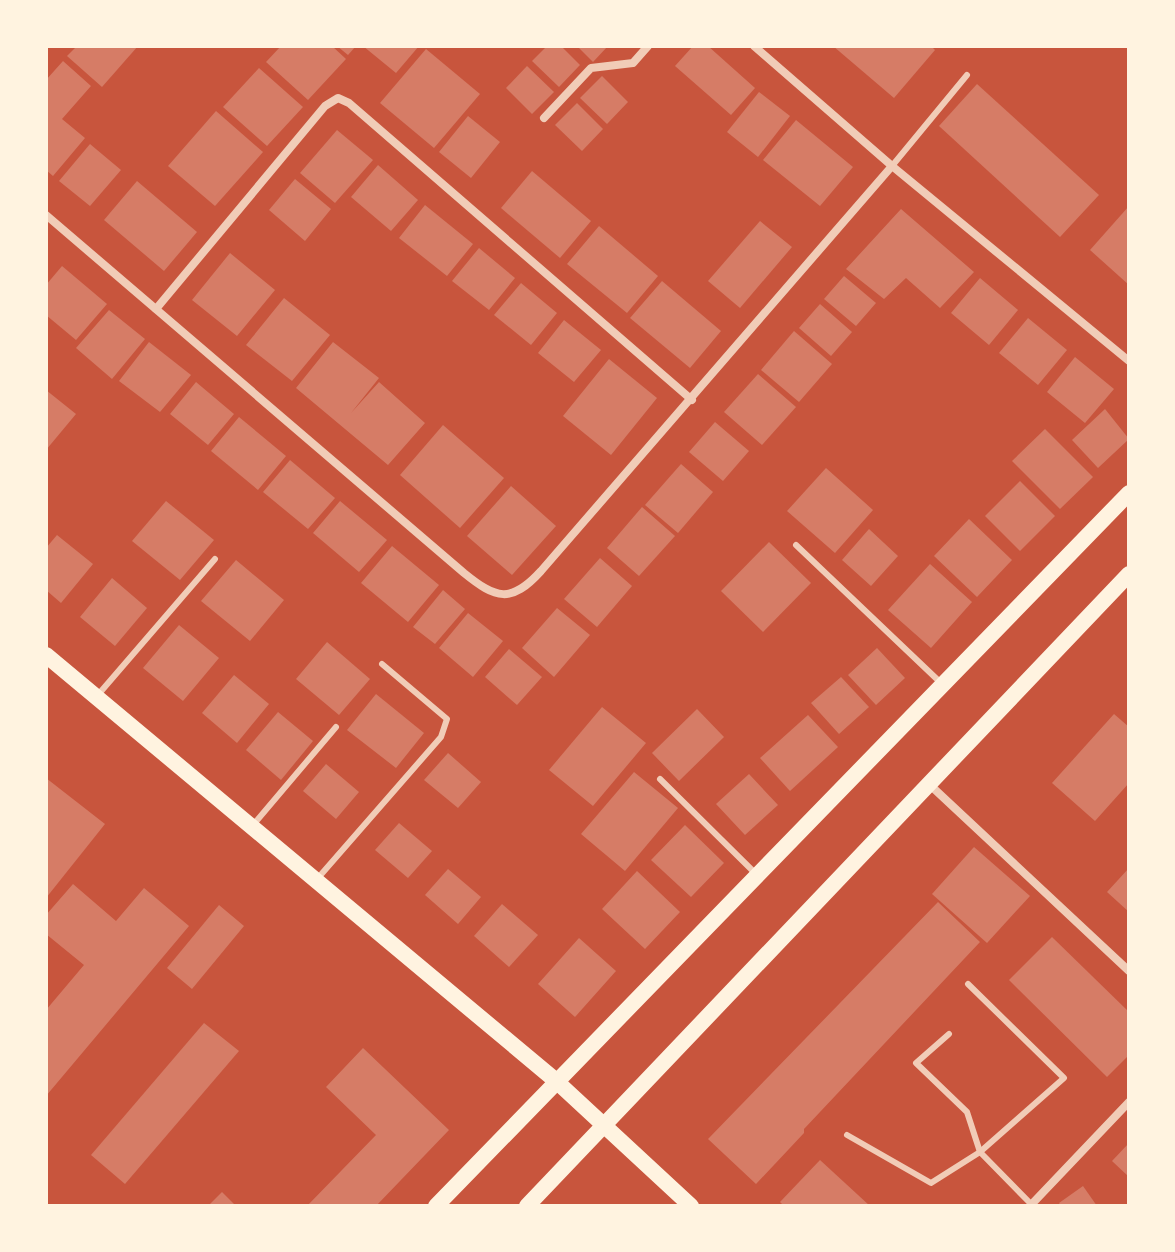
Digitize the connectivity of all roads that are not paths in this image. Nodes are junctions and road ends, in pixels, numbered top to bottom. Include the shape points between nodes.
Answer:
1 (648, 46) edge
2 (754, 46) edge
3 (967, 75) dead end
4 (544, 118) dead end
5 (892, 166) junction
6 (46, 215) edge
7 (156, 309) junction
8 (1129, 361) edge
9 (692, 400) junction
10 (1129, 493) edge
11 (796, 545) dead end
12 (215, 559) dead end
13 (1129, 574) edge
14 (46, 655) edge
15 (382, 664) dead end
16 (943, 684) junction
17 (96, 697) junction
18 (336, 727) dead end
19 (660, 779) dead end
20 (930, 785) junction
21 (251, 827) junction
22 (756, 874) junction
23 (316, 881) junction
24 (1129, 971) edge
25 (968, 984) dead end
26 (949, 1034) dead end
27 (555, 1080) junction
28 (1129, 1102) edge
29 (607, 1125) junction
30 (847, 1135) dead end
31 (980, 1152) junction
32 (1031, 1205) edge
33 (436, 1206) edge
34 (527, 1206) edge
35 (691, 1206) edge

1 - 4 street via 633,63 591,68
2 - 5 street
3 - 5 lane
5 - 8 street
5 - 9 street
6 - 7 street
7 - 9 street via 464,573 496,594 528,586
7 - 9 street via 325,106 338,98
10 - 16 main road
11 - 16 lane
12 - 17 lane
13 - 20 main road
14 - 17 main road
15 - 23 lane via 447,719 441,737
16 - 22 main road
17 - 21 main road
18 - 21 lane
19 - 22 lane
20 - 24 street
20 - 29 main road
21 - 23 main road
22 - 27 main road
23 - 27 main road
25 - 31 lane via 1064,1078
26 - 31 lane via 916,1063 967,1112
27 - 29 main road
27 - 33 main road
28 - 32 street
29 - 34 main road
29 - 35 main road
30 - 31 lane via 931,1183
31 - 32 lane

